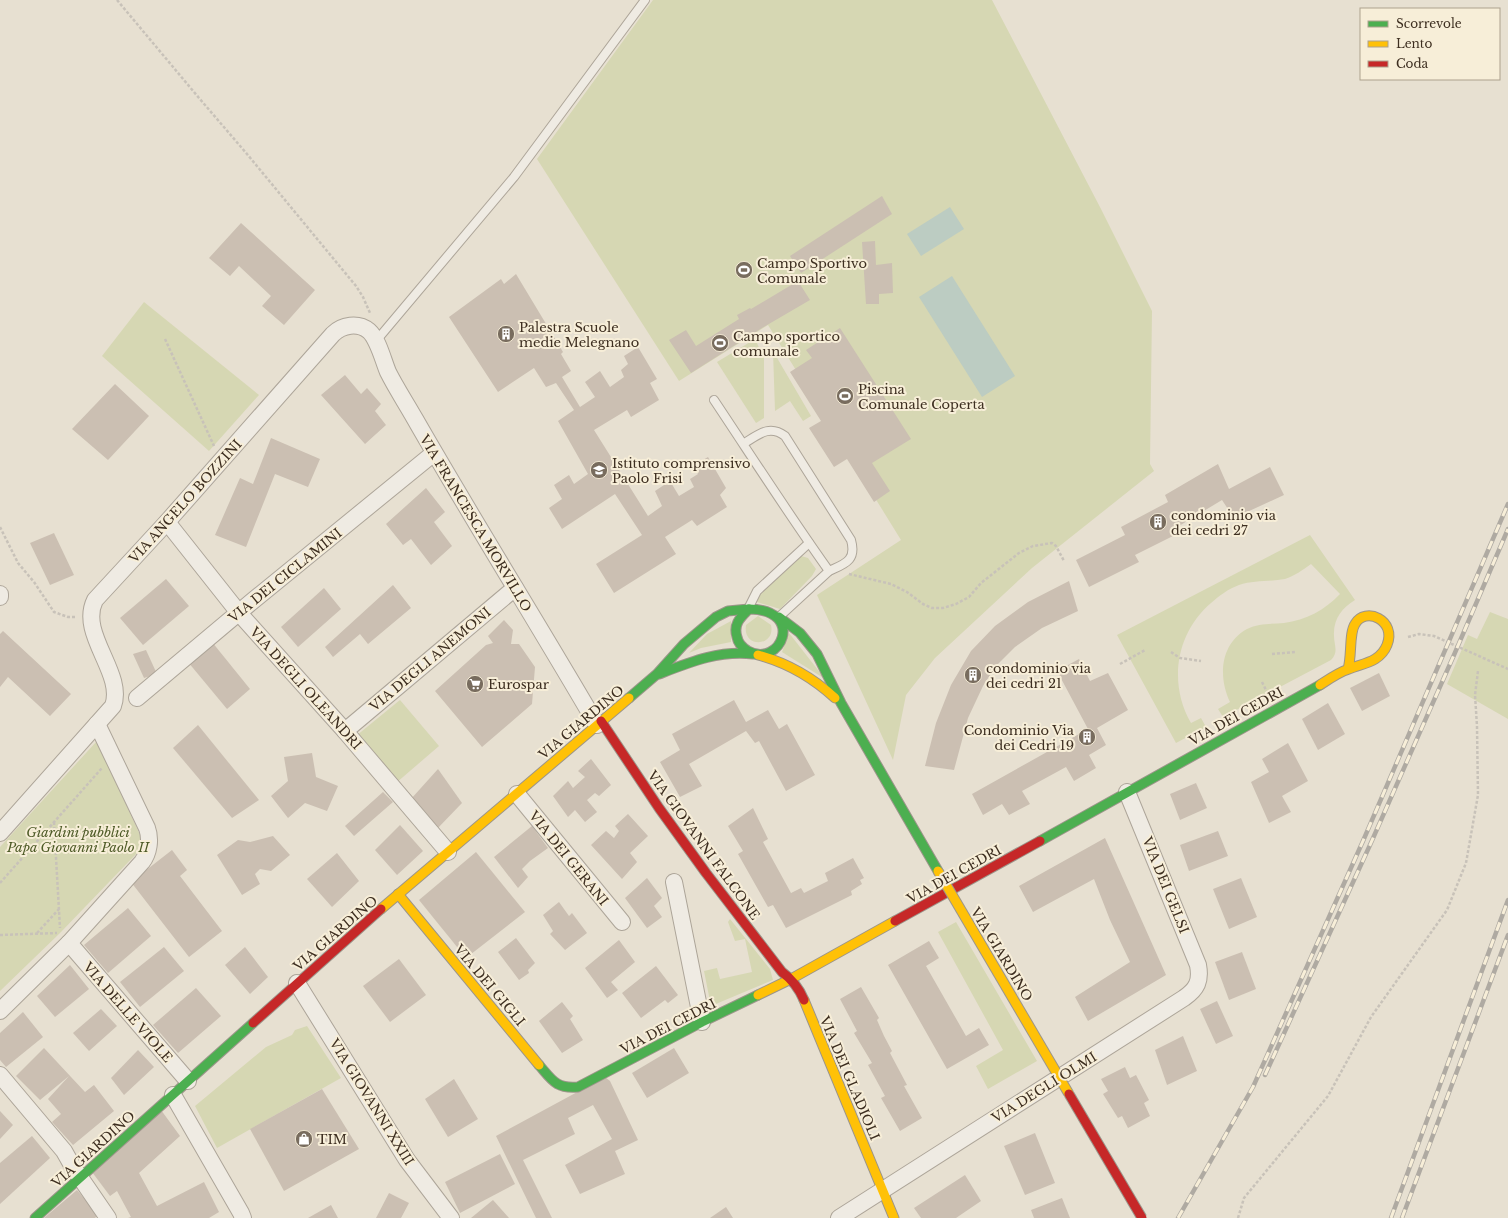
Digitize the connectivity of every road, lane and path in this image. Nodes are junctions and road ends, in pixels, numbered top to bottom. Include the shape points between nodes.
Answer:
1 (117, 0) edge
2 (645, 0) edge
3 (355, 326) joint
4 (165, 339) dead end
5 (376, 341) junction
6 (714, 400) dead end
7 (743, 444) junction
8 (434, 454) junction
9 (221, 461) junction
10 (167, 522) junction
11 (0, 527) edge
12 (809, 543) junction
13 (1064, 560) dead end
14 (829, 571) junction
15 (515, 588) junction
16 (749, 609) junction
17 (239, 613) junction
18 (779, 617) junction
19 (92, 618) junction
20 (1388, 643) junction
21 (1145, 650) dead end
22 (1171, 652) dead end
23 (1295, 652) dead end
24 (1272, 654) dead end
25 (756, 655) junction
26 (1201, 661) dead end
27 (1120, 664) dead end
28 (1508, 668) edge
29 (1348, 669) junction
30 (1478, 671) dead end
31 (657, 674) junction
32 (137, 698) dead end
33 (841, 703) junction
34 (599, 723) junction
35 (97, 724) junction
36 (345, 731) junction
37 (104, 767) dead end
38 (1127, 792) junction
39 (517, 794) junction
40 (54, 822) junction
41 (0, 832) edge
42 (448, 852) junction
43 (674, 882) dead end
44 (0, 883) edge
45 (398, 894) junction
46 (59, 910) junction
47 (622, 922) dead end
48 (37, 934) junction
49 (0, 935) edge
50 (69, 943) junction
51 (791, 979) junction
52 (1200, 980) joint
53 (297, 983) junction
54 (0, 1011) edge
55 (702, 1022) junction
56 (0, 1075) edge
57 (188, 1081) junction
58 (566, 1088) joint
59 (173, 1095) junction
60 (80, 1177) junction
61 (882, 1190) junction
62 (35, 1218) edge
63 (108, 1218) edge
64 (243, 1218) edge
65 (451, 1218) edge
66 (839, 1218) edge
67 (894, 1218) edge
68 (1142, 1218) edge
69 (1238, 1218) edge

1 - 5 path via 356,286 368,306
2 - 5 lane via 514,177
3 - 5 street, VIA FRANCESCA MORVILLO via 367,330
3 - 9 street, VIA ANGELO BOZZINI via 341,328 333,334
4 - 9 path
5 - 8 street, VIA FRANCESCA MORVILLO via 388,372
6 - 7 lane
7 - 12 lane
7 - 14 lane via 770,430 780,433 788,440 851,540 853,551 849,560
8 - 15 street, VIA FRANCESCA MORVILLO
8 - 17 street, VIA DEI CICLAMINI
9 - 10 street, VIA ANGELO BOZZINI
10 - 17 street, VIA DEGLI OLEANDRI
10 - 19 street, VIA ANGELO BOZZINI via 95,600
11 - 19 path via 18,563 54,612 68,617
12 - 14 lane
12 - 16 lane via 757,591
13 - 14 path via 1052,543 1033,546 981,583 969,597 942,608 932,608 891,584
14 - 18 lane
15 - 34 street, VIA FRANCESCA MORVILLO
15 - 36 street, VIA DEGLI ANEMONI
16 - 18 street, VIA GIARDINO via 766,610
16 - 25 street, VIA GIARDINO via 742,613 738,620 735,635 742,648
16 - 31 street, VIA GIARDINO via 728,611 716,617 681,647
17 - 32 street, VIA DEI CICLAMINI
17 - 36 street, VIA DEGLI OLEANDRI
18 - 25 street, VIA GIARDINO via 783,631 778,645 766,654
18 - 33 street, VIA GIARDINO via 813,647
19 - 35 street, VIA ANGELO BOZZINI via 115,687 111,708
20 - 28 path via 1419,634 1434,636
20 - 29 street, VIA DEI CEDRI via 1383,653 1374,660
20 - 29 street via 1389,632 1384,622 1378,617 1360,618 1353,631 1352,657
21 - 27 path
22 - 26 path via 1180,658
23 - 24 path
25 - 31 street, VIA GIARDINO via 744,652 718,654
25 - 33 street, VIA GIARDINO via 776,659 801,671 818,682
29 - 38 street, VIA DEI CEDRI
30 - 69 path via 1475,695 1478,795 1466,863 1447,910 1371,1016 1328,1096 1244,1198
31 - 34 street, VIA GIARDINO
33 - 68 street, VIA GIARDINO, bridge
34 - 39 street, VIA GIARDINO
34 - 51 street, VIA GIOVANNI FALCONE via 706,873 782,972
35 - 41 street
35 - 50 street via 147,828 149,842 142,862
36 - 42 street, VIA DEGLI OLEANDRI
37 - 40 path
38 - 51 street, VIA DEI CEDRI
38 - 52 street, VIA DEI GELSI via 1198,965
39 - 42 street, VIA GIARDINO
39 - 47 street, VIA DEI GERANI
40 - 44 path
40 - 46 path
42 - 45 street, VIA GIARDINO
43 - 55 street
45 - 53 street, VIA GIARDINO
45 - 58 street, VIA DEI GIGLI via 553,1081
46 - 48 path
46 - 48 path via 60,933
48 - 49 path
50 - 54 street
50 - 57 street, VIA DELLE VIOLE
51 - 55 street, VIA DEI CEDRI
51 - 61 street, VIA DEI GLADIOLI via 799,989
52 - 61 street, VIA DEGLI OLMI via 1196,988 1184,998
53 - 57 street, VIA GIARDINO
53 - 65 street, VIA GIOVANNI XXIII via 407,1160
55 - 58 street, VIA DEI CEDRI via 582,1085
56 - 60 street via 64,1151
57 - 59 street, VIA GIARDINO
59 - 60 street, VIA GIARDINO
59 - 64 street
60 - 62 street, VIA GIARDINO
60 - 63 street
61 - 66 street, VIA DEGLI OLMI
61 - 67 street

